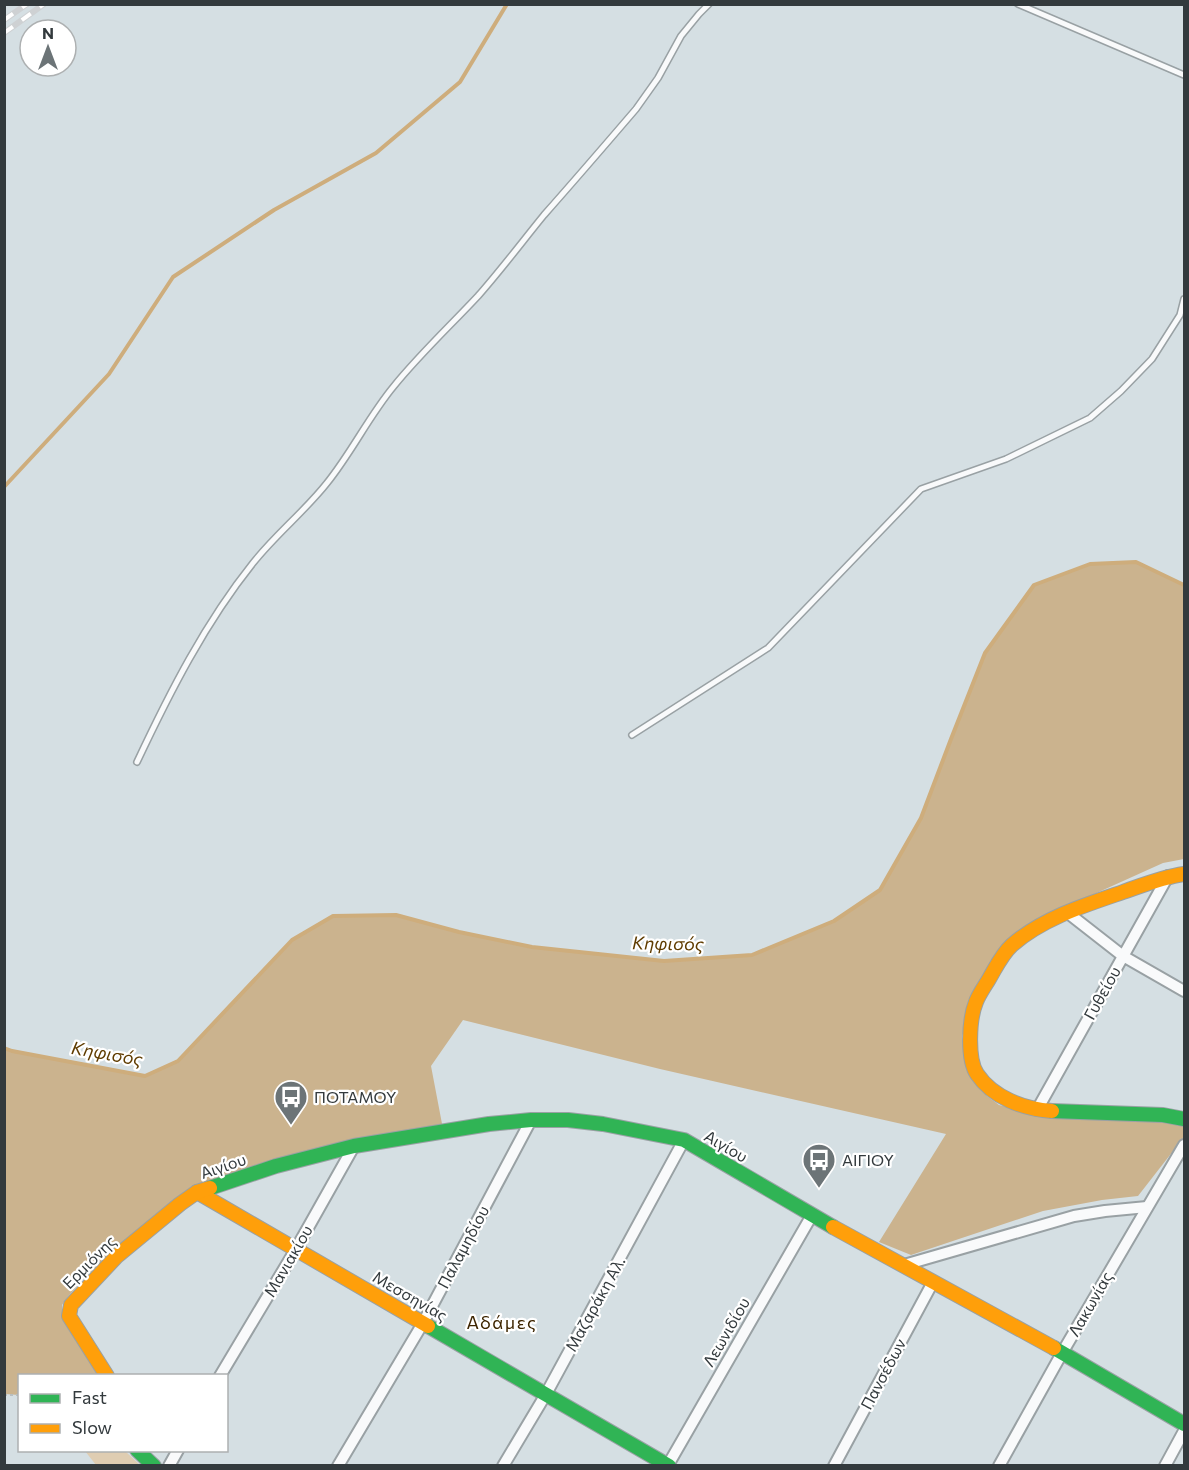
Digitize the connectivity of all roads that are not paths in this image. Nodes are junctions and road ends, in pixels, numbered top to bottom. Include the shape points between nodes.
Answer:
1 (709, 4) edge
2 (1017, 4) edge
3 (1185, 75) edge
4 (1185, 299) edge
5 (632, 735) dead end
6 (137, 762) dead end
7 (1185, 874) edge
8 (1168, 876) junction
9 (1068, 913) junction
10 (1123, 956) junction
11 (1185, 991) edge
12 (1037, 1110) junction
13 (1185, 1119) edge
14 (531, 1120) junction
15 (684, 1140) junction
16 (1185, 1145) edge
17 (354, 1146) junction
18 (197, 1192) junction
19 (1147, 1207) junction
20 (812, 1215) junction
21 (296, 1249) junction
22 (904, 1265) junction
23 (933, 1282) junction
24 (423, 1323) junction
25 (1062, 1353) junction
26 (106, 1374) edge
27 (221, 1374) edge
28 (546, 1394) junction
29 (1185, 1424) edge
30 (1185, 1431) edge
31 (139, 1452) edge
32 (177, 1452) edge
33 (668, 1465) edge
34 (154, 1466) edge
35 (169, 1466) edge
36 (338, 1466) edge
37 (503, 1466) edge
38 (834, 1466) edge
39 (999, 1466) edge
40 (1165, 1466) edge

1 - 6 lane via 681,36 636,109 479,294 414,362 324,487 254,561 196,646
2 - 3 lane
4 - 5 lane via 1180,315 1152,359 1090,418 1006,459 921,489 768,648
7 - 8 street
8 - 9 street
8 - 10 street, Γυθείου
9 - 10 street
9 - 12 street via 1039,926 1011,946 988,978 971,1019 971,1053 977,1074 994,1092
10 - 11 street
10 - 12 street, Γυθείου
12 - 13 street
14 - 15 street, Αιγίου via 603,1124
14 - 17 street, Αιγίου
14 - 24 street, Παλαμηδίου
15 - 20 street, Αιγίου
15 - 28 street, Μαζαράκη Αλ.
16 - 19 street, Λακωνίας
17 - 18 street, Αιγίου
17 - 21 street, Μανιακίου
18 - 21 street, Μεσσηνίας
18 - 26 street, Ερμιόνης via 117,1256 70,1305 69,1316
19 - 22 street via 1074,1216
19 - 25 street, Λακωνίας
20 - 22 street, Αιγίου
20 - 33 street, Λεωνιδίου
21 - 24 street, Μεσσηνίας
21 - 27 street, Μανιακίου
22 - 23 street, Αιγίου
23 - 25 street, Αιγίου
23 - 38 street, Πανσέδων
24 - 28 street, Μεσσηνίας
24 - 36 street, Παλαμηδίου
25 - 29 street, Αιγίου
25 - 39 street, Λακωνίας
28 - 33 street, Μεσσηνίας
28 - 37 street, Μαζαράκη Αλ.
30 - 40 street
31 - 34 street
32 - 35 street

